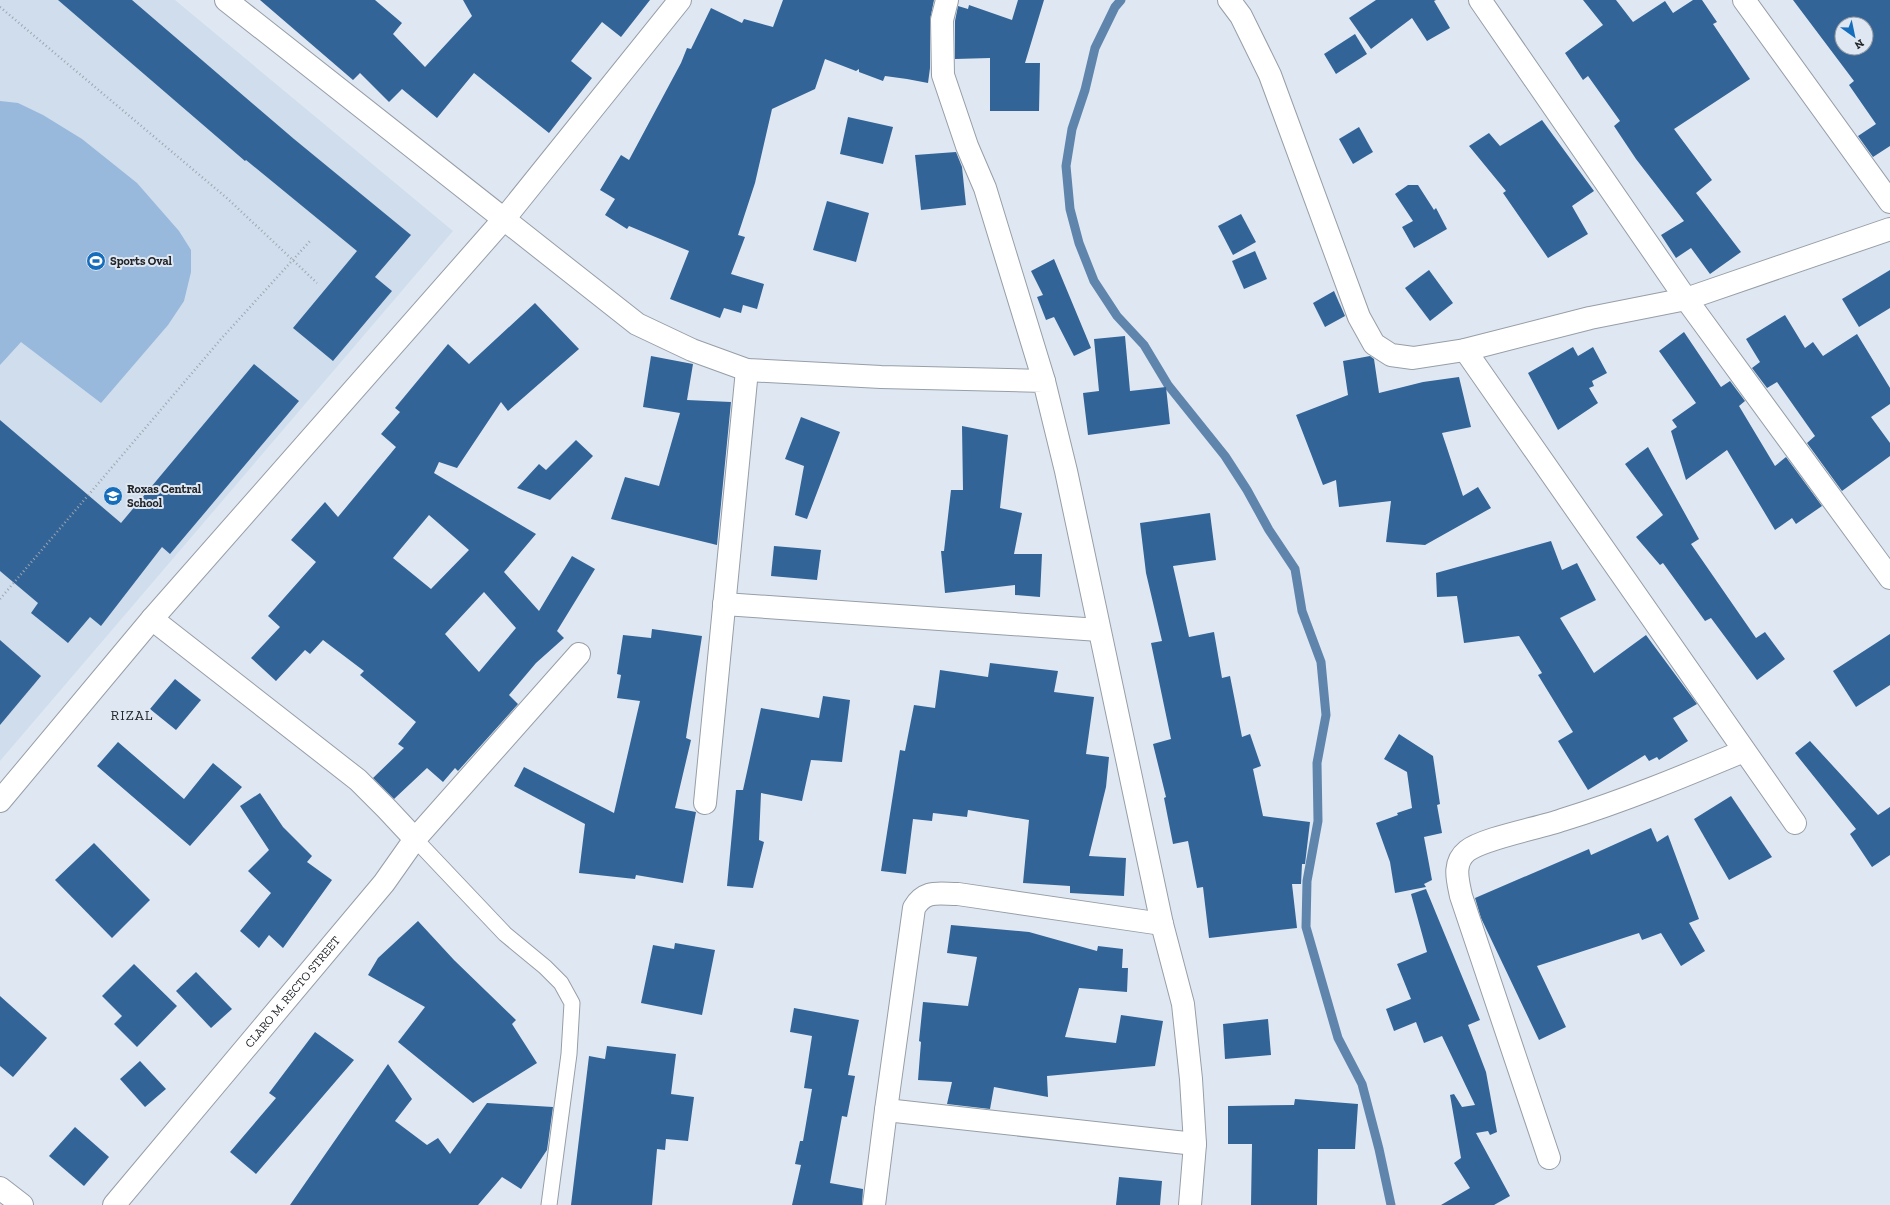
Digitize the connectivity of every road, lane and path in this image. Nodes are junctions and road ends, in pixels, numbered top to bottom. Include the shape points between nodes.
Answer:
1 (680, 0) edge
2 (947, 0) edge
3 (1229, 0) edge
4 (1480, 0) edge
5 (1744, 0) edge
6 (233, 2) edge
7 (0, 7) edge
8 (1890, 202) edge
9 (504, 219) junction
10 (1890, 229) edge
11 (310, 241) dead end
12 (293, 260) junction
13 (317, 283) dead end
14 (1686, 299) junction
15 (1465, 350) junction
16 (747, 370) junction
17 (1044, 381) junction
18 (1890, 578) edge
19 (0, 599) edge
20 (724, 604) junction
21 (152, 619) junction
22 (1099, 630) junction
23 (579, 654) dead end
24 (1744, 751) junction
25 (0, 801) edge
26 (705, 803) dead end
27 (1795, 823) dead end
28 (414, 839) junction
29 (1162, 924) junction
30 (886, 1110) junction
31 (1195, 1144) junction
32 (1549, 1158) dead end
33 (0, 1188) edge
34 (22, 1205) edge
35 (114, 1205) edge
36 (549, 1205) edge
37 (874, 1205) edge
38 (1190, 1205) edge

1 - 9 street
2 - 17 street via 942,20 942,76 985,188
3 - 15 street via 1241,16 1270,75 1360,317 1374,344 1391,355 1413,358
4 - 14 street
5 - 8 street
6 - 9 street
7 - 12 path via 228,198
9 - 16 street via 637,324 692,350
9 - 21 street
10 - 14 street
11 - 12 path
12 - 13 path
12 - 19 path via 216,345
14 - 15 street via 1590,318
14 - 18 street
15 - 24 street
16 - 17 street via 881,377
16 - 20 street
17 - 22 street via 1066,471
20 - 22 street
20 - 26 street
21 - 25 street
21 - 28 street via 358,780
22 - 29 street
23 - 28 street, CLARO M. RECTO STREET
24 - 27 street
24 - 32 street via 1668,783 1487,842 1467,851 1458,862 1461,896
28 - 35 street, CLARO M. RECTO STREET via 384,883
28 - 36 lane via 505,934 561,983 572,1003 569,1054
29 - 30 street via 958,894 926,895 918,900 914,908
29 - 31 street via 1183,1004
30 - 31 street
30 - 37 street
31 - 38 street
33 - 34 street

